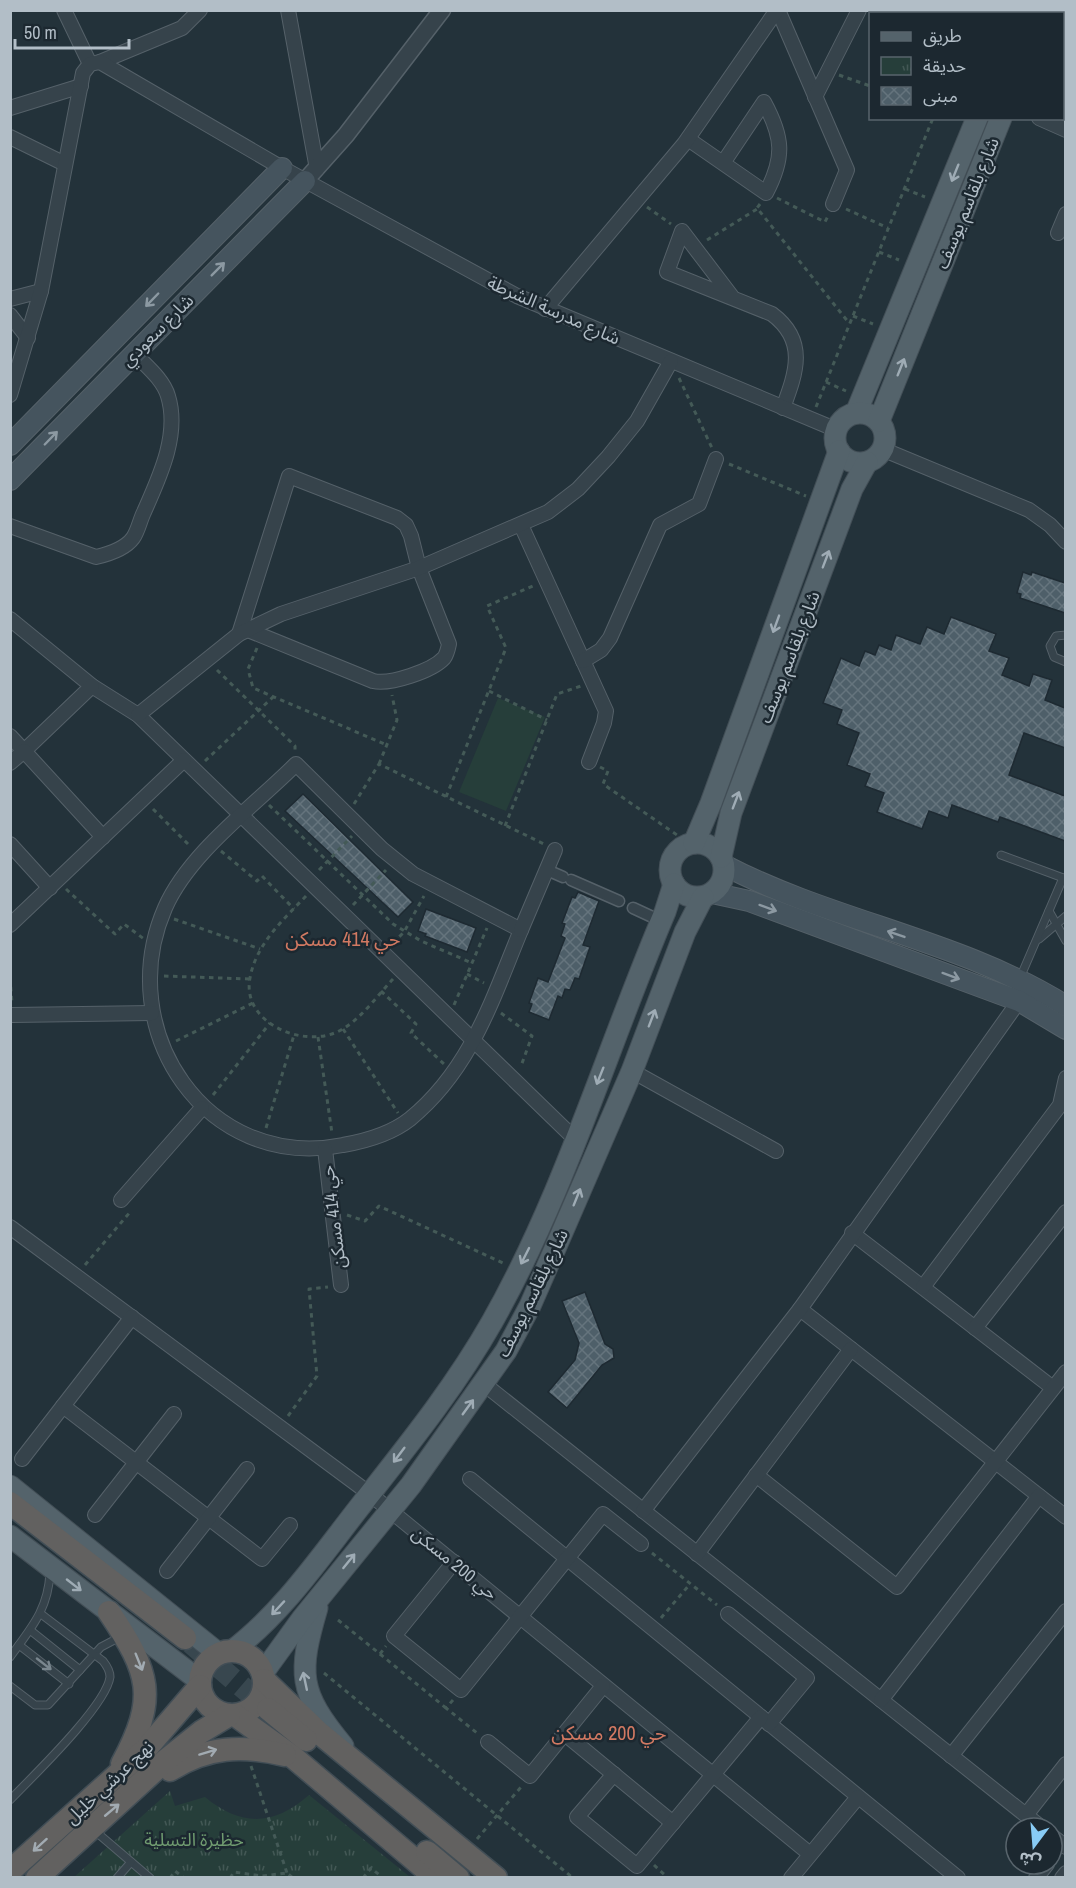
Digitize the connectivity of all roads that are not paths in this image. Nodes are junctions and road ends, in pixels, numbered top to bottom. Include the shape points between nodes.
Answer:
1 (63, 10) edge
2 (200, 10) edge
3 (288, 10) edge
4 (442, 10) edge
5 (778, 10) edge
6 (859, 10) edge
7 (95, 63) junction
8 (81, 86) junction
9 (815, 97) junction
10 (10, 108) edge
11 (976, 120) edge
12 (1000, 120) edge
13 (1043, 120) edge
14 (1065, 130) edge
15 (10, 137) edge
16 (688, 139) junction
17 (723, 163) junction
18 (65, 164) junction
19 (282, 168) junction
20 (311, 175) junction
21 (833, 204) road end
22 (1065, 214) edge
23 (1058, 233) dead end
24 (41, 291) junction
25 (10, 298) edge
26 (732, 298) junction
27 (545, 309) junction
28 (10, 315) edge
29 (28, 338) junction
30 (134, 353) junction
31 (670, 361) junction
32 (10, 395) edge
33 (783, 408) junction
34 (856, 413) junction
35 (879, 421) junction
36 (838, 441) junction
37 (10, 445) edge
38 (875, 456) junction
39 (716, 459) road end
40 (10, 480) edge
41 (521, 525) junction
42 (10, 526) edge
43 (1065, 542) edge
44 (419, 568) junction
45 (10, 619) edge
46 (243, 632) junction
47 (1065, 635) edge
48 (583, 661) junction
49 (1065, 662) edge
50 (92, 686) junction
51 (138, 715) junction
52 (10, 736) edge
53 (24, 751) junction
54 (184, 760) junction
55 (589, 762) road end
56 (10, 763) edge
57 (242, 816) junction
58 (103, 837) junction
59 (10, 844) edge
60 (691, 844) junction
61 (555, 850) road end
62 (1001, 855) dead end
63 (723, 861) junction
64 (547, 870) junction
65 (1064, 879) edge
66 (674, 884) junction
67 (50, 888) junction
68 (708, 895) junction
69 (619, 901) dead end
70 (633, 908) dead end
71 (1049, 910) junction
72 (1065, 916) edge
73 (661, 921) junction
74 (1056, 923) junction
75 (10, 925) edge
76 (521, 930) junction
77 (1065, 941) edge
78 (1035, 943) junction
79 (1019, 981) junction
80 (1018, 1001) junction
81 (1065, 1006) edge
82 (152, 1013) junction
83 (12, 1015) edge
84 (1065, 1029) edge
85 (474, 1042) junction
86 (632, 1071) junction
87 (1065, 1078) edge
88 (1063, 1107) edge
89 (202, 1108) junction
90 (575, 1139) junction
91 (330, 1148) junction
92 (776, 1151) dead end
93 (121, 1200) road end
94 (1065, 1212) edge
95 (10, 1227) edge
96 (852, 1233) junction
97 (341, 1285) road end
98 (922, 1287) junction
99 (800, 1309) junction
100 (132, 1317) junction
101 (975, 1328) junction
102 (851, 1349) junction
103 (1065, 1372) edge
104 (484, 1384) junction
105 (1053, 1388) junction
106 (63, 1406) junction
107 (174, 1414) dead end
108 (22, 1459) dead end
109 (136, 1462) junction
110 (995, 1462) junction
111 (247, 1469) dead end
112 (756, 1475) junction
113 (470, 1479) dead end
114 (10, 1486) edge
115 (370, 1494) junction
116 (1039, 1496) junction
117 (10, 1503) edge
118 (390, 1510) junction
119 (643, 1510) junction
120 (95, 1515) dead end
121 (10, 1517) edge
122 (1065, 1517) edge
123 (208, 1518) junction
124 (290, 1525) dead end
125 (10, 1536) edge
126 (641, 1544) road end
127 (697, 1554) junction
128 (567, 1558) junction
129 (454, 1562) junction
130 (51, 1567) junction
131 (167, 1571) dead end
132 (321, 1596) junction
133 (1065, 1611) edge
134 (109, 1612) joint
135 (41, 1614) junction
136 (728, 1614) road end
137 (521, 1617) junction
138 (30, 1629) junction
139 (133, 1635) junction
140 (19, 1645) junction
141 (225, 1653) junction
142 (93, 1655) junction
143 (10, 1657) edge
144 (80, 1670) junction
145 (263, 1677) junction
146 (69, 1684) junction
147 (200, 1684) junction
148 (10, 1686) edge
149 (603, 1686) junction
150 (881, 1700) junction
151 (232, 1715) junction
152 (765, 1721) junction
153 (565, 1734) junction
154 (488, 1742) road end
155 (951, 1756) junction
156 (293, 1757) junction
157 (1065, 1764) edge
158 (359, 1765) junction
159 (614, 1774) junction
160 (713, 1775) junction
161 (115, 1777) junction
162 (137, 1788) junction
163 (858, 1797) junction
164 (10, 1800) edge
165 (1026, 1815) joint
166 (673, 1823) junction
167 (91, 1828) junction
168 (810, 1854) junction
169 (131, 1862) junction
170 (10, 1871) edge
171 (1065, 1873) edge
172 (37, 1878) edge
173 (117, 1878) edge
174 (150, 1878) edge
175 (436, 1878) edge
176 (458, 1878) edge
177 (478, 1878) edge
178 (496, 1878) edge
179 (791, 1878) edge
180 (958, 1878) edge
181 (1062, 1878) edge

1 - 7 street
2 - 7 street via 182,28
3 - 20 street
4 - 20 street
5 - 9 street
5 - 16 street
6 - 9 street
7 - 8 street via 83,73
7 - 19 street, شارع مدرسة الشرطة
8 - 10 street
8 - 18 street
9 - 21 street via 847,170
11 -> 34 main road, شارع بلقاسم يوسف
35 -> 12 main road, شارع بلقاسم يوسف
13 - 14 street
15 - 18 street
16 - 17 street
16 - 27 street
17 - 17 street via 766,193 778,165 780,146 764,102
18 - 24 street
19 - 20 street, شارع مدرسة الشرطة
19 -> 37 main road, شارع سعودي
20 - 27 street, شارع مدرسة الشرطة via 509,292
30 -> 20 main road, شارع سعودي
22 - 23 street
24 - 25 street
24 - 29 street
26 - 26 street via 667,272 682,231 695,248
26 - 33 street via 772,314 790,333 795,376
27 - 31 street, شارع مدرسة الشرطة
28 - 29 street
29 - 32 street
40 -> 30 main road, شارع سعودي
30 - 42 street via 158,378 168,396 171,415 163,466 133,538 123,547 96,557
31 - 33 street, شارع مدرسة الشرطة
31 - 41 street via 637,421 608,457 555,507
33 - 36 street, شارع مدرسة الشرطة via 811,419
34 - 35 main road
34 - 36 main road via 842,421
35 - 38 main road via 885,436
36 - 38 main road via 851,461
36 -> 60 main road, شارع بلقاسم يوسف via 821,502 711,803
38 - 43 street via 1029,510
63 -> 38 main road, شارع بلقاسم يوسف via 731,813 852,489
39 - 48 street via 699,504 660,525 610,638 602,650
41 - 44 street
41 - 48 street
44 - 46 street via 281,614
44 - 46 street via 449,644 446,656 435,665 390,682 373,681
44 - 46 street via 411,536 397,518 289,476
45 - 50 street
46 - 51 street
47 - 49 lane via 1056,636 1050,646 1054,657
48 - 55 street via 606,711
50 - 51 street
50 - 53 street
51 - 54 street
52 - 53 street
53 - 56 street
53 - 58 street
54 - 57 street
54 - 58 street
57 - 76 street, حي 414 مسكن via 296,764 395,860 430,884
57 - 82 street, حي 414 مسكن via 179,884 163,915 154,947
57 - 85 street
58 - 67 street
59 - 67 street
60 - 63 main road via 709,846
60 - 66 main road via 673,857 670,866
61 - 64 street, حي 414 مسكن
62 - 65 lane
63 - 68 main road via 722,881
79 -> 63 main road via 961,956 784,894
64 - 69 street
64 - 76 street, حي 414 مسكن
65 - 71 lane
66 - 68 main road via 686,895
66 - 73 main road, شارع بلقاسم يوسف
67 - 75 street
68 -> 80 main road via 749,901
86 -> 68 main road, شارع بلقاسم يوسف via 685,932
70 - 73 street
71 - 74 lane
71 - 78 lane
72 - 74 lane
73 -> 90 main road, شارع بلقاسم يوسف
74 - 77 lane
74 - 78 lane
76 - 85 street, حي 414 مسكن
78 - 79 lane
79 - 81 main road
80 - 84 main road
80 - 96 street
82 - 83 street
82 - 89 street, حي 414 مسكن via 163,1047
85 - 90 street
85 - 91 street, حي 414 مسكن via 454,1073 404,1122 382,1135
86 - 92 street
104 -> 86 main road, شارع بلقاسم يوسف via 530,1306
87 - 88 street
88 - 98 street
89 - 91 street, حي 414 مسكن via 222,1123 263,1139 300,1149
89 - 93 street
90 -> 115 main road, شارع بلقاسم يوسف via 537,1232 493,1320 459,1377
91 - 97 street, حي 414 مسكن
94 - 101 street
95 - 100 street, حي 200 مسكن
96 - 98 street
96 - 99 street
98 - 101 street
99 - 102 street
99 - 119 street
100 - 106 street
100 - 115 street, حي 200 مسكن
101 - 105 street
102 - 110 street
102 - 112 street
103 - 105 street
118 -> 104 main road, شارع بلقاسم يوسف
104 - 119 street
105 - 110 street
106 - 108 street
106 - 109 street
107 - 109 street
109 - 120 street
109 - 123 street
110 - 112 street via 897,1587
110 - 116 street
111 - 123 street
112 - 127 street
113 - 128 street
114 - 141 main road
115 - 118 street, حي 200 مسكن
115 -> 141 main road, شارع بلقاسم يوسف via 260,1628
116 - 122 street
116 - 150 street
117 - 121 highway via 182,1642
118 - 129 street, حي 200 مسكن
132 -> 118 main road, شارع بلقاسم يوسف
119 - 127 street
123 - 124 street via 262,1559
123 - 131 street
125 - 130 main road
126 - 128 street via 603,1514
127 - 150 street
128 - 137 street
128 - 152 street
129 - 137 street, حي 200 مسكن
129 - 137 street via 394,1636 461,1690
130 -> 134 main road
130 - 135 lane
132 - 145 main road, شارع بلقاسم يوسف
158 -> 132 main road via 322,1719 303,1673
133 - 155 street
134 - 139 highway
135 - 138 lane
135 - 142 lane
136 - 152 street via 807,1678
137 - 149 street, حي 200 مسكن
138 - 140 lane
138 - 144 lane
139 - 142 lane via 108,1643
139 - 147 main road
139 -> 161 highway via 142,1667 145,1705 140,1726
140 - 143 lane
140 -> 146 lane
141 - 145 highway via 248,1656 256,1662
141 - 147 highway via 204,1666
142 - 144 lane
142 - 164 lane via 110,1671 105,1690 83,1721
144 - 146 lane
145 - 151 highway via 259,1699 244,1712
145 - 158 highway
146 - 148 lane via 44,1707 35,1705
147 - 151 highway via 206,1702 220,1713
147 - 161 highway, نهج عرشي خليل via 157,1738
149 - 153 street
149 - 160 street, حي 200 مسكن
150 - 155 street
151 - 156 highway
151 - 162 highway, نهج عرشي خليل via 185,1744
152 - 160 street
152 - 163 street
153 - 154 street via 530,1776
153 - 159 street
155 - 165 street
162 -> 156 highway via 195,1756 217,1749 244,1748
156 - 175 highway
157 - 165 street
158 - 178 highway
159 - 166 street
159 - 166 street via 578,1817 637,1866
160 - 166 street
160 - 168 street, حي 200 مسكن
161 -> 170 highway, نهج عرشي خليل
167 -> 162 highway, نهج عرشي خليل
163 - 168 street
163 - 180 street
167 - 169 lane
167 - 172 highway, نهج عرشي خليل
168 - 179 street
169 - 173 lane
169 - 174 lane
171 - 181 street
176 - 177 highway via 264,1712

